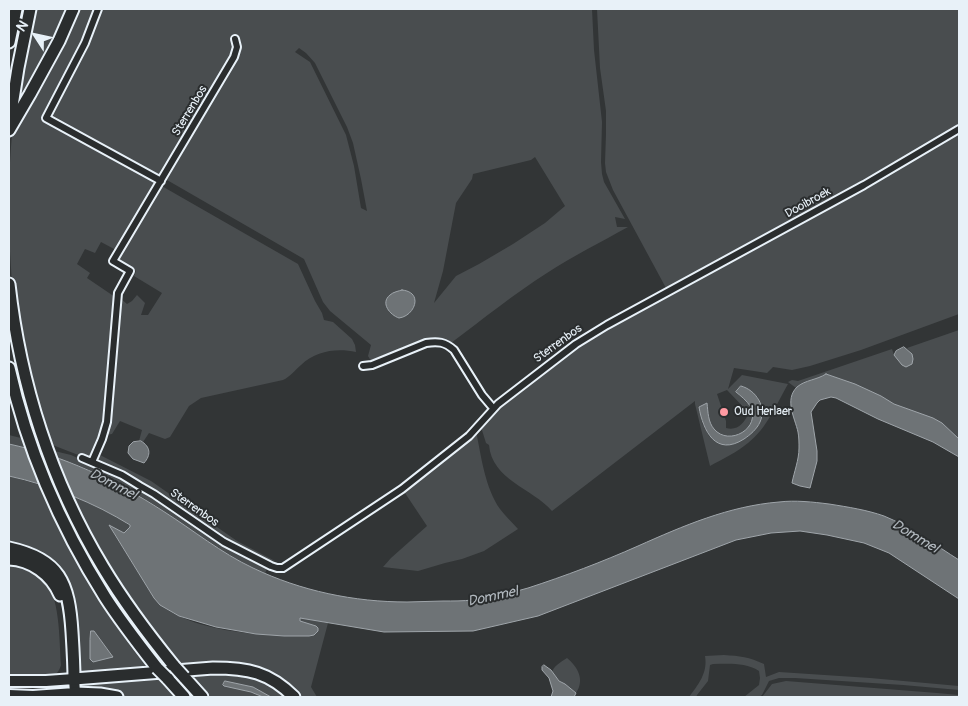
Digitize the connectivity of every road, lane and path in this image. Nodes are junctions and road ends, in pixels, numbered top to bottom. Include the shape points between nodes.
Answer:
1 (16, 9) edge
2 (30, 9) edge
3 (73, 9) edge
4 (98, 9) edge
5 (235, 39) dead end
6 (9, 42) edge
7 (10, 116) edge
8 (9, 129) edge
9 (959, 129) edge
10 (161, 181) junction
11 (9, 284) edge
12 (665, 293) joint
13 (363, 366) dead end
14 (9, 368) edge
15 (493, 408) junction
16 (82, 458) dead end
17 (92, 462) junction
18 (9, 548) edge
19 (9, 558) edge
20 (71, 679) junction
21 (9, 681) edge
22 (71, 693) junction
23 (9, 695) edge
24 (116, 697) edge
25 (184, 697) edge
26 (202, 697) edge
27 (294, 697) edge

1 - 6 highway
2 - 7 highway
3 - 8 highway via 59,41
4 - 10 street via 85,43 46,118
5 - 10 street, Sterrenbos via 234,58
7 - 8 highway
9 - 12 street, Dooibroek via 864,185
10 - 17 street, Sterrenbos via 113,260 130,272 118,293 106,422
11 - 26 highway, bridge via 27,386 42,435 72,509 95,553 143,628
12 - 15 street, Sterrenbos via 576,344
13 - 15 street via 426,343 442,342 454,350
14 - 25 highway, bridge via 26,430 71,537 106,599 132,636
15 - 17 street, Sterrenbos via 469,436 402,490 283,568 271,566 224,542 154,494
16 - 17 street
18 - 20 highway via 43,561 62,582 71,609
19 - 20 highway via 39,569 58,590 64,610
20 - 21 main road
20 - 22 main road
20 - 27 highway via 234,668 273,680
22 - 23 main road
22 - 24 highway

